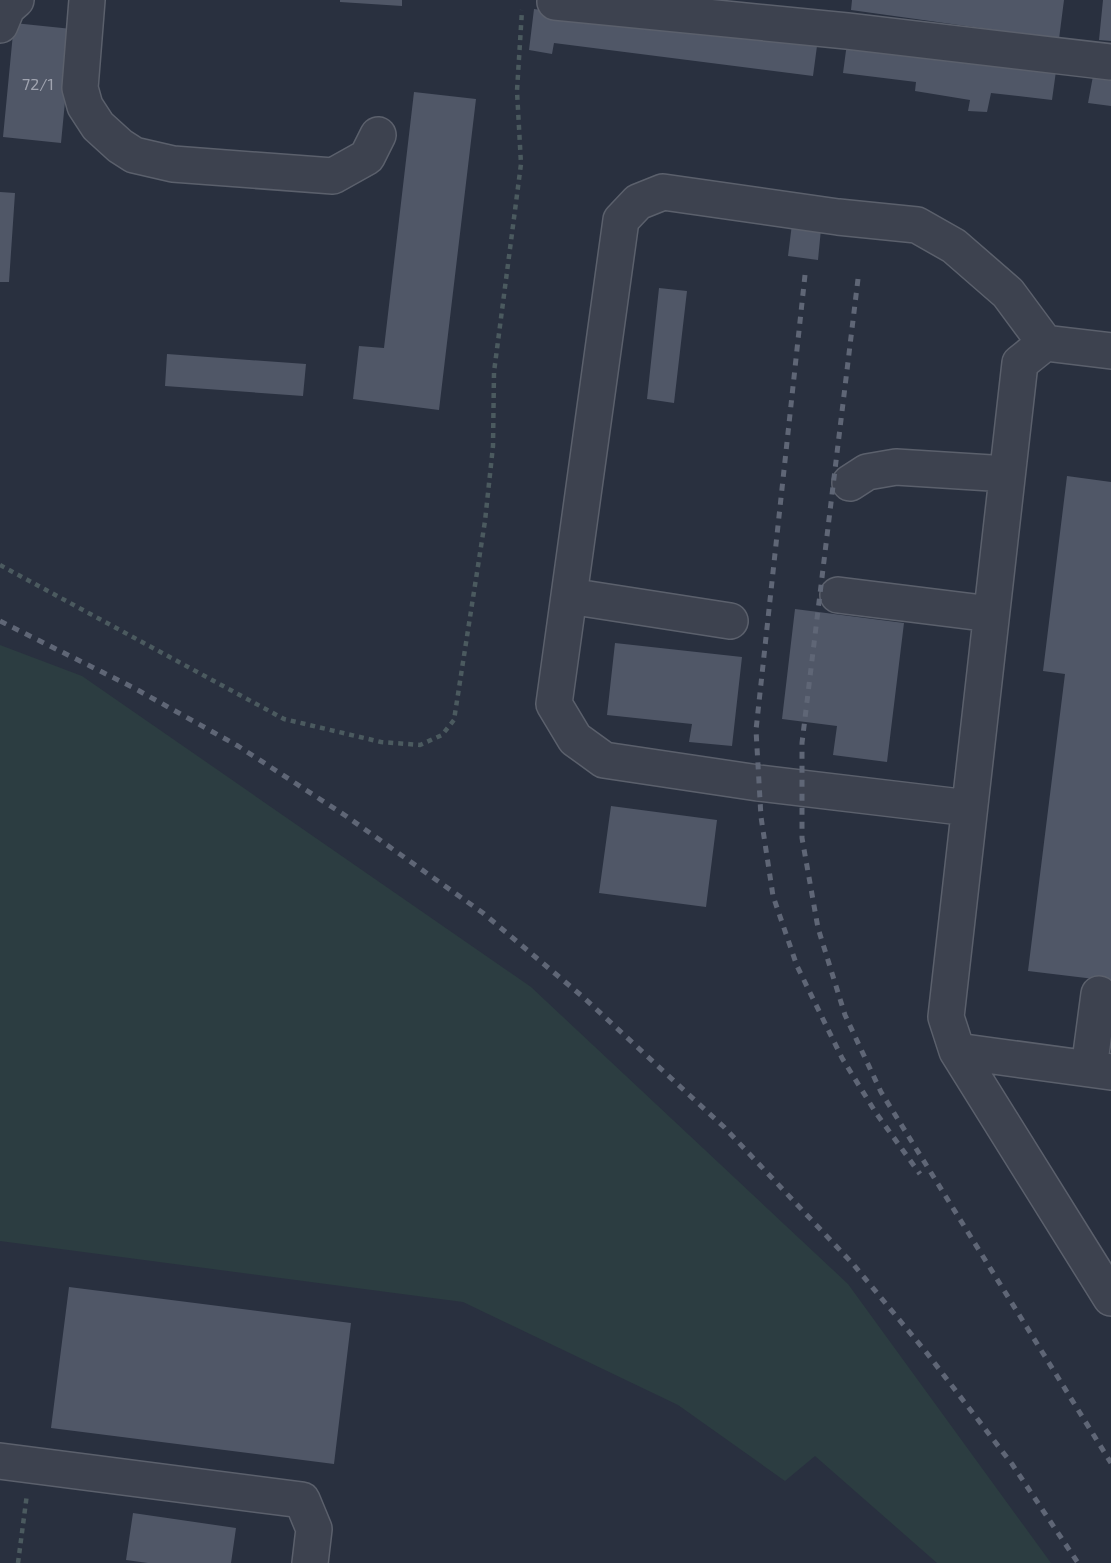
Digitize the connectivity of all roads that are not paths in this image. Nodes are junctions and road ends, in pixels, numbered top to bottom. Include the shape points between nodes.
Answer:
1 (16, 0) edge
2 (87, 0) edge
3 (539, 1) edge
4 (841, 16) edge
5 (0, 25) edge
6 (1111, 62) edge
7 (378, 135) dead end
8 (1045, 343) junction
9 (1111, 351) edge
10 (1007, 474) junction
11 (850, 483) dead end
12 (569, 596) junction
13 (838, 596) dead end
14 (992, 614) junction
15 (730, 621) dead end
16 (969, 808) junction
17 (1099, 994) dead end
18 (957, 1051) junction
19 (1100, 1070) edge
20 (1111, 1298) edge
21 (15, 1463) edge
22 (310, 1563) edge

1 - 5 lane
2 - 7 lane via 80,75 85,106 98,126 134,155 173,164 333,176 366,157
3 - 4 lane
4 - 6 lane
8 - 9 lane
8 - 10 lane via 1020,363
8 - 12 lane via 1009,293 954,246 916,225 663,192 638,202 621,220
10 - 11 lane via 896,467 867,472
10 - 14 lane
12 - 15 lane
12 - 16 lane via 554,704 575,739 604,760
13 - 14 lane
14 - 16 lane
16 - 18 lane via 946,1017
17 - 19 lane
18 - 19 lane
18 - 20 lane
21 - 22 lane via 302,1500 314,1529

